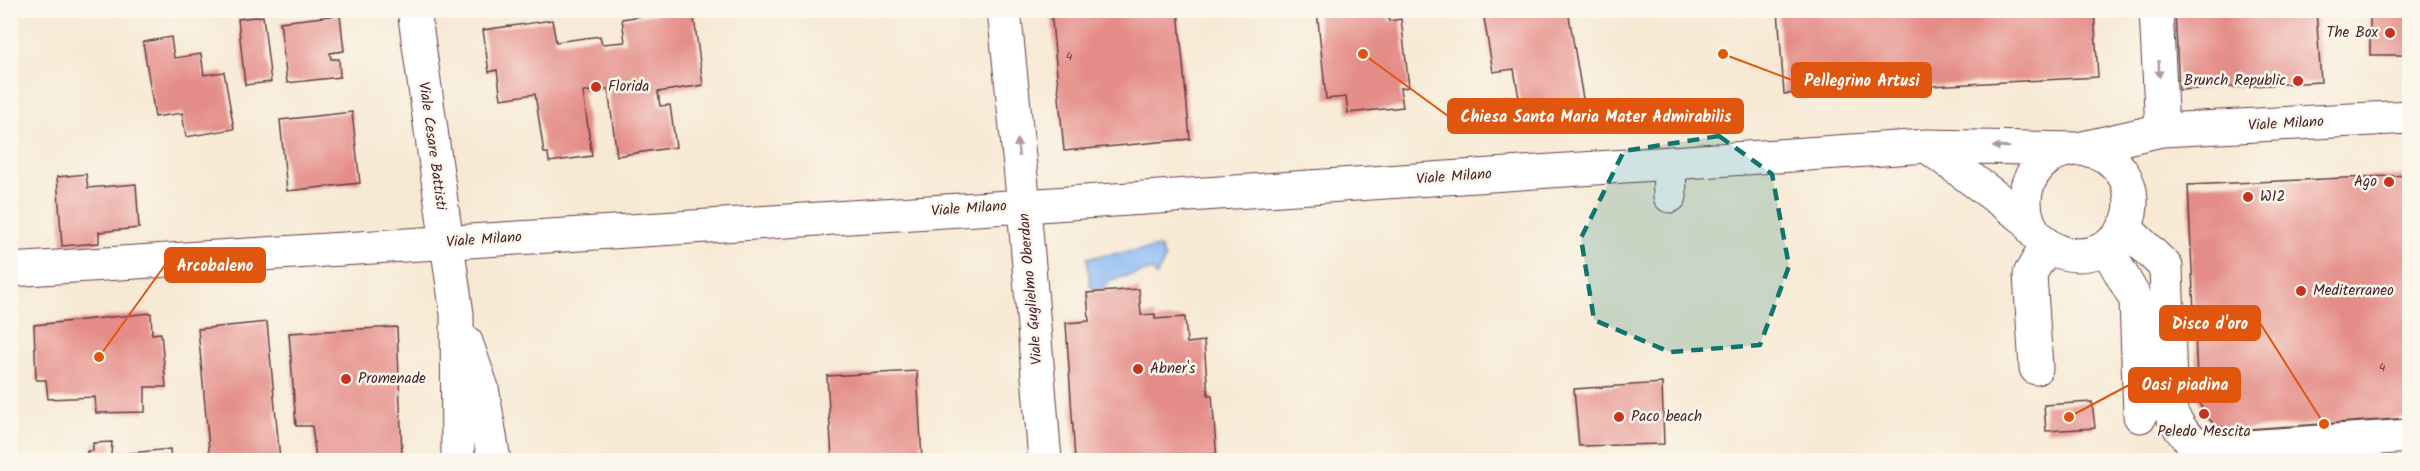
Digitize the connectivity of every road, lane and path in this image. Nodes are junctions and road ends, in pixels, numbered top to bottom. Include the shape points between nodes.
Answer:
1 (414, 10) edge
2 (1004, 10) edge
3 (2156, 10) edge
4 (2409, 117) edge
5 (2162, 130) junction
6 (1927, 146) junction
7 (2078, 149) junction
8 (1670, 163) junction
9 (2129, 186) junction
10 (1670, 196) dead end
11 (1024, 206) junction
12 (2038, 233) junction
13 (2115, 237) junction
14 (446, 243) junction
15 (10, 270) edge
16 (457, 314) junction
17 (2036, 368) dead end
18 (2140, 416) dead end
19 (2409, 436) edge
20 (2140, 459) edge
21 (458, 460) edge
22 (494, 460) edge
23 (1045, 460) edge
24 (2039, 460) edge
25 (2046, 460) edge
26 (2154, 460) edge

1 - 14 street, Viale Cesare Battisti
11 -> 2 street, Viale Guglielmo Oberdan
3 -> 5 street
4 - 5 street, Viale Milano
5 - 7 street, Viale Milano
5 - 9 street
7 -> 6 street, Viale Milano
6 - 8 street, Viale Milano
6 - 12 street
7 - 9 street via 2109,159
7 - 12 street via 2061,152 2034,172 2025,204
8 - 10 street
8 - 11 street, Viale Milano
9 - 13 street via 2130,207
11 - 14 street, Viale Milano
11 - 23 street, Viale Guglielmo Oberdan
12 - 13 street via 2061,252 2077,255 2092,253
12 - 17 street via 2030,274
13 - 18 street via 2136,300
13 - 19 street via 2166,267 2171,413 2182,433 2196,445 2215,449
14 - 15 street, Viale Milano
14 - 16 street, Viale Cesare Battisti
16 - 21 street, Viale Cesare Battisti
16 - 22 street via 482,388
20 - 25 path
20 - 26 path
24 - 25 path

